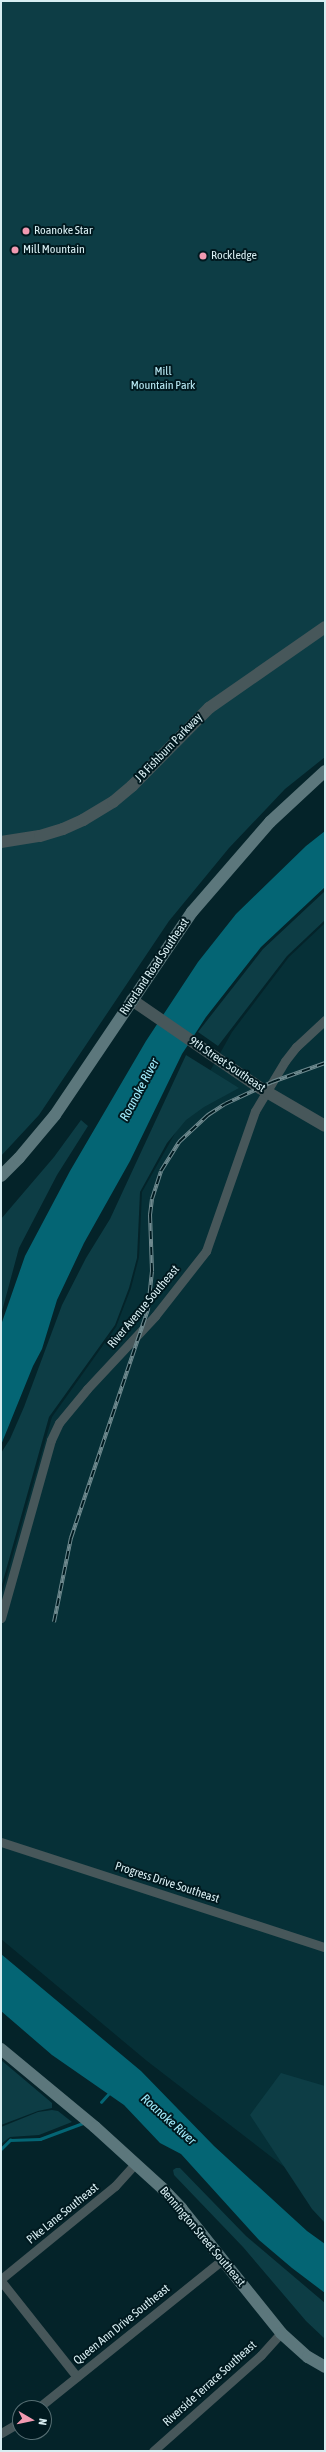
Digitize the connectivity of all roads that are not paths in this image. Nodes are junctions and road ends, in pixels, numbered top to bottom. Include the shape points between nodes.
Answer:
1 (325, 626) edge
2 (325, 771) edge
3 (1, 842) edge
4 (132, 1000) junction
5 (325, 1020) edge
6 (266, 1092) junction
7 (325, 1126) edge
8 (1, 1176) edge
9 (1, 1618) edge
10 (1, 1842) edge
11 (325, 1947) edge
12 (1, 2049) edge
13 (136, 2163) junction
14 (222, 2260) junction
15 (1, 2280) edge
16 (281, 2334) junction
17 (325, 2367) edge
18 (77, 2377) junction
19 (48, 2400) edge
20 (12, 2426) edge
21 (1, 2432) edge
22 (153, 2451) edge

1 - 3 street, J B Fishburn Parkway via 209,708 113,802 63,829 40,836
2 - 4 main road, Riverland Road Southeast via 270,822 217,882 175,936
4 - 6 street, 9th Street Southeast
4 - 8 main road, Riverland Road Southeast via 56,1115
5 - 6 street, River Avenue Southeast via 296,1047
6 - 7 street, 9th Street Southeast
6 - 9 street, River Avenue Southeast via 251,1121 206,1251 155,1316 59,1423 51,1440
10 - 11 street, Progress Drive Southeast
12 - 13 main road, Bennington Street Southeast
13 - 14 main road, Bennington Street Southeast via 181,2208
13 - 15 street, Pike Lane Southeast via 115,2186
14 - 16 main road, Bennington Street Southeast
14 - 18 street, Queen Ann Drive Southeast
15 - 18 street
16 - 17 main road, Bennington Street Southeast via 308,2357
16 - 22 street, Riverside Terrace Southeast
18 - 19 street, Queen Ann Drive Southeast
20 - 21 street

